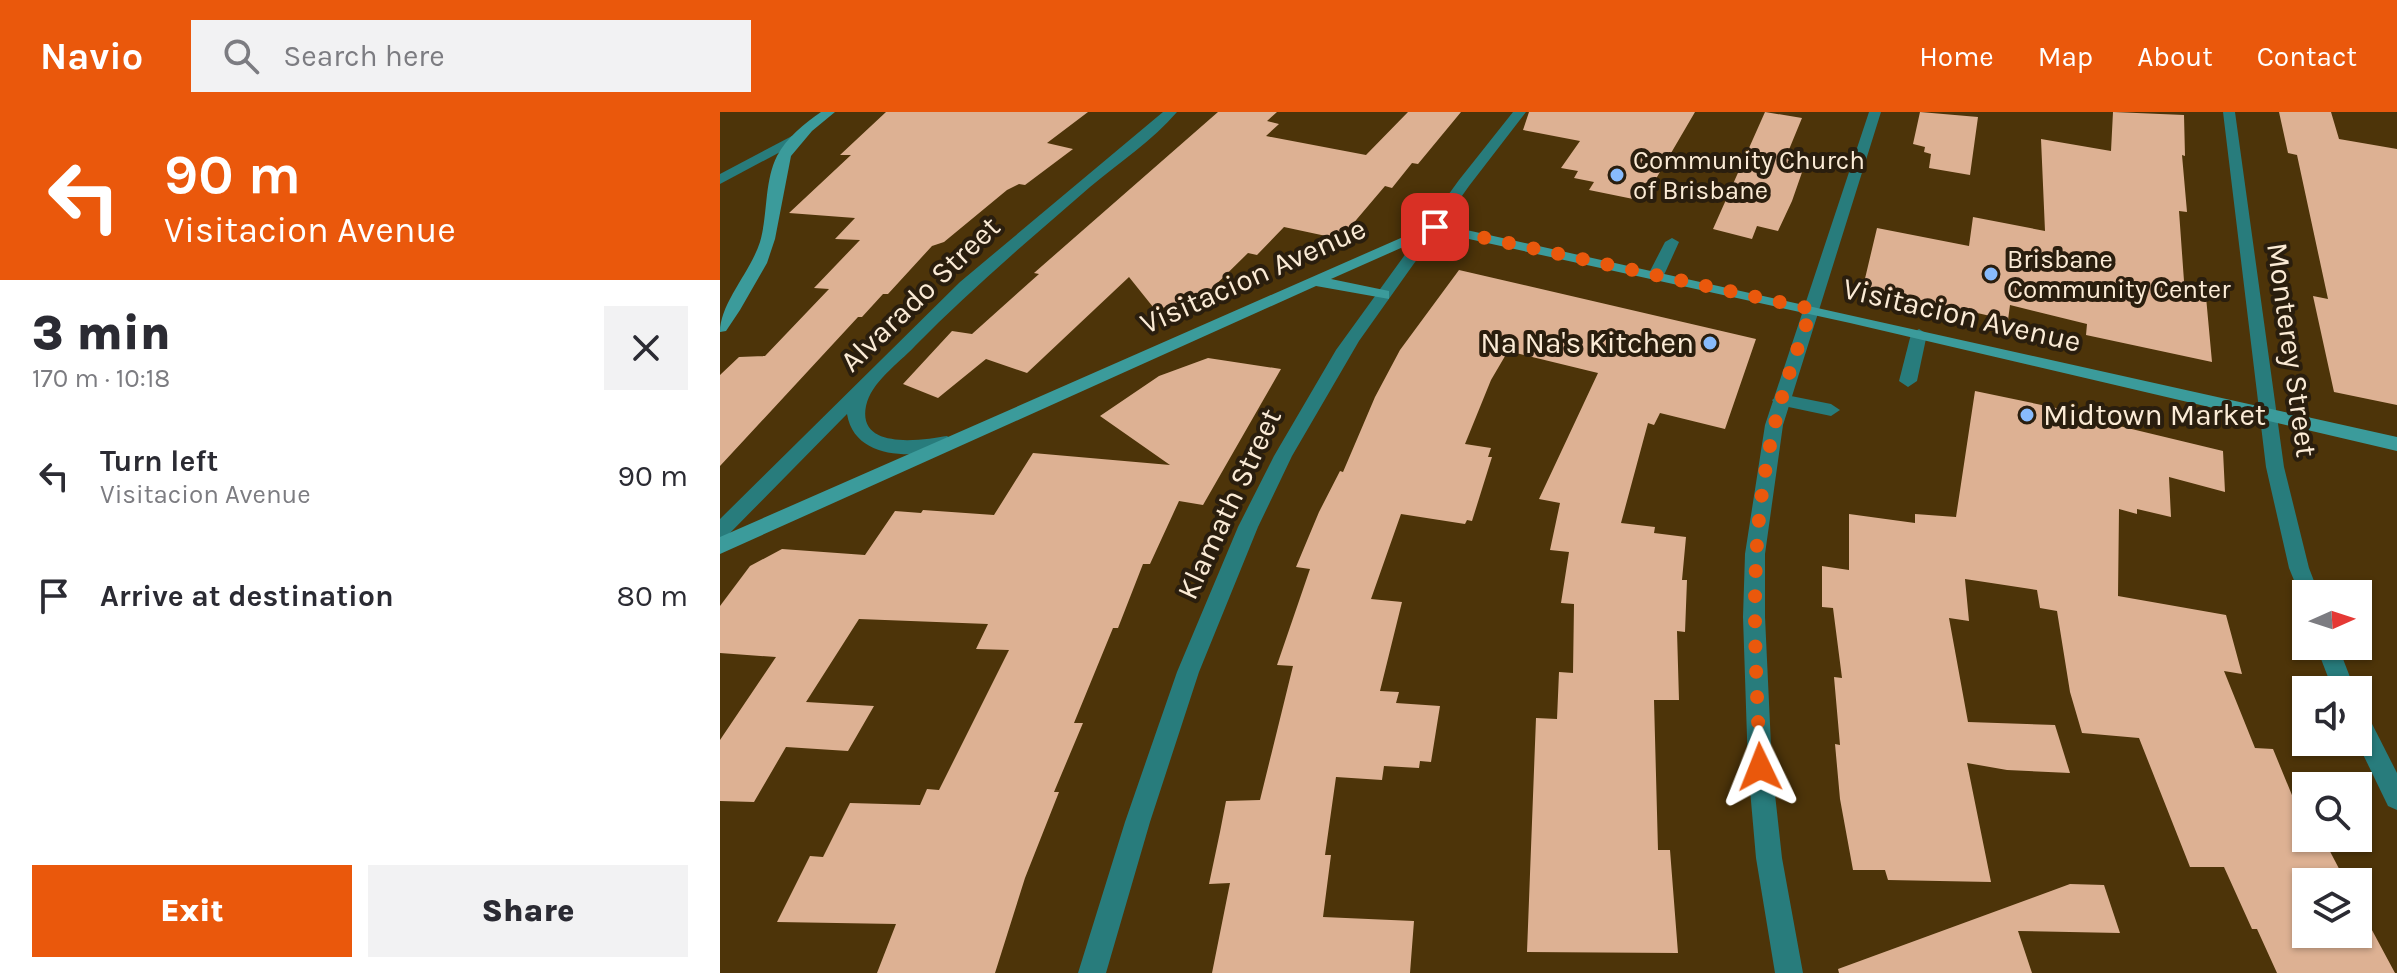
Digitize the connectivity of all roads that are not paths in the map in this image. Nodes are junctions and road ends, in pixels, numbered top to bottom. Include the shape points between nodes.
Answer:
1 (829, 112) edge
2 (1171, 112) edge
3 (1520, 112) edge
4 (1875, 112) edge
5 (2229, 112) edge
6 (792, 140) junction
7 (720, 180) edge
8 (1435, 227) junction
9 (1672, 242) dead end
10 (1656, 275) junction
11 (1316, 281) junction
12 (1383, 295) junction
13 (1812, 309) junction
14 (720, 327) edge
15 (1919, 334) junction
16 (873, 376) junction
17 (1908, 381) dead end
18 (1781, 400) junction
19 (1831, 410) dead end
20 (2268, 415) junction
21 (947, 443) junction
22 (2397, 444) edge
23 (720, 531) edge
24 (720, 546) edge
25 (2305, 580) edge
26 (2372, 747) edge
27 (2397, 798) edge
28 (1092, 973) edge
29 (1789, 973) edge

1 - 6 street
2 - 16 street, Alvarado Street via 1019,237
3 - 8 street, Klamath Street
4 - 13 street
5 - 20 street, Monterey Street
6 - 7 street
6 - 14 street via 777,169 773,218 759,263
8 - 10 street, Visitacion Avenue
8 - 11 street, Visitacion Avenue
8 - 12 street, Klamath Street
9 - 10 street
10 - 13 street, Visitacion Avenue
11 - 12 street
11 - 21 street, Visitacion Avenue
12 - 28 street, Klamath Street via 1323,383 1222,582 1136,818
13 - 15 street, Visitacion Avenue
13 - 18 street
15 - 17 street
15 - 20 street, Visitacion Avenue
16 - 21 street via 856,407 863,432 888,447
16 - 23 street, Alvarado Street
18 - 19 street
18 - 29 street via 1762,497 1754,617 1760,767
20 - 22 street, Visitacion Avenue
20 - 25 street, Monterey Street via 2277,479
21 - 24 street, Visitacion Avenue
26 - 27 street

